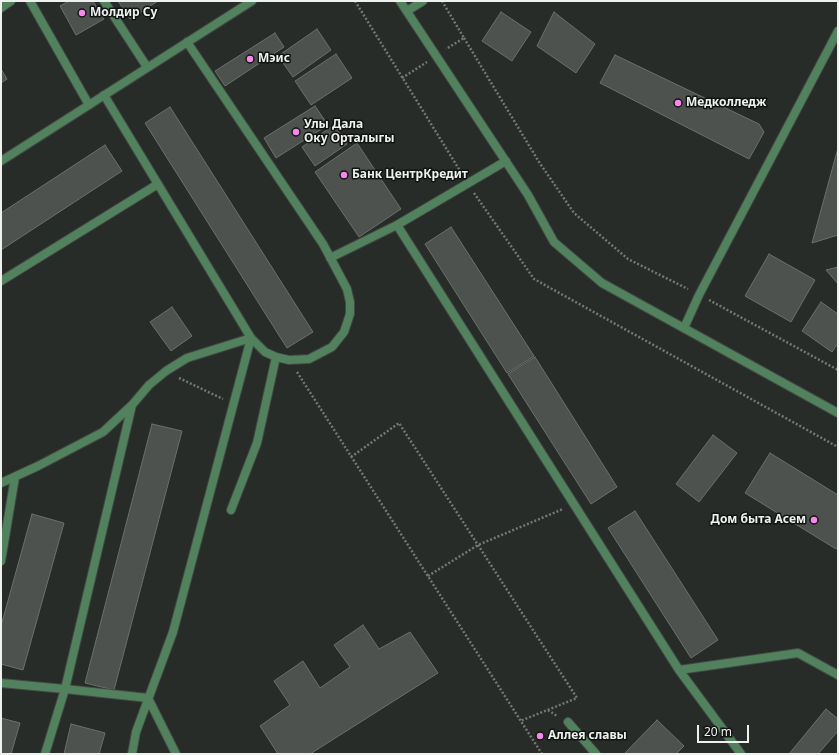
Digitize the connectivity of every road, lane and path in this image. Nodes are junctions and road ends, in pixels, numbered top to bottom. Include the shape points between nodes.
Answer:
1 (12, 1) edge
2 (30, 1) edge
3 (104, 1) edge
4 (252, 1) edge
5 (400, 1) edge
6 (423, 1) edge
7 (1, 8) edge
8 (407, 12) junction
9 (838, 31) edge
10 (464, 38) dead end
11 (187, 42) junction
12 (147, 67) junction
13 (104, 95) junction
14 (89, 105) junction
15 (506, 161) junction
16 (1, 162) edge
17 (158, 184) junction
18 (397, 225) junction
19 (330, 258) junction
20 (1, 281) edge
21 (699, 295) junction
22 (684, 328) junction
23 (251, 338) junction
24 (276, 357) junction
25 (289, 360) junction
26 (838, 370) edge
27 (166, 371) junction
28 (232, 403) junction
29 (132, 405) junction
30 (838, 413) edge
31 (351, 457) junction
32 (15, 477) junction
33 (1, 483) edge
34 (574, 504) junction
35 (231, 510) dead end
36 (478, 545) junction
37 (1, 561) edge
38 (428, 576) junction
39 (679, 670) junction
40 (838, 675) edge
41 (1, 683) edge
42 (65, 690) junction
43 (148, 698) junction
44 (520, 721) junction
45 (568, 722) dead end
46 (45, 754) edge
47 (132, 754) edge
48 (176, 754) edge
49 (542, 754) edge
50 (596, 754) edge
51 (741, 754) edge

1 - 7 street
2 - 14 street
3 - 12 street
4 - 11 street
5 - 8 street
6 - 8 street
8 - 15 street
9 - 21 street
10 - 21 path via 539,162 574,213 628,259
11 - 12 street
11 - 19 street
12 - 13 street
13 - 14 street
13 - 17 street
14 - 16 street
15 - 18 street
15 - 22 street via 554,242 602,283
17 - 20 street
17 - 23 street
18 - 19 street
18 - 34 street
19 - 25 street via 347,289 350,302 350,314 344,332 332,347 309,359
21 - 22 street
21 - 26 path
22 - 30 street
23 - 24 street via 265,352
23 - 27 street via 187,358
23 - 28 street
24 - 25 street
24 - 35 street via 257,443
25 - 31 path
27 - 28 path
27 - 29 street via 150,384
28 - 43 street via 173,632
29 - 32 street via 103,432
29 - 42 street
31 - 36 path via 399,423
31 - 38 path
32 - 33 street
32 - 37 street
34 - 36 path
34 - 39 street
36 - 38 path
36 - 44 path via 577,698
38 - 44 path
39 - 40 street via 798,653
39 - 51 street
41 - 42 street
42 - 43 street
42 - 46 street
43 - 47 street via 136,732
43 - 48 street
44 - 49 path
45 - 50 street

